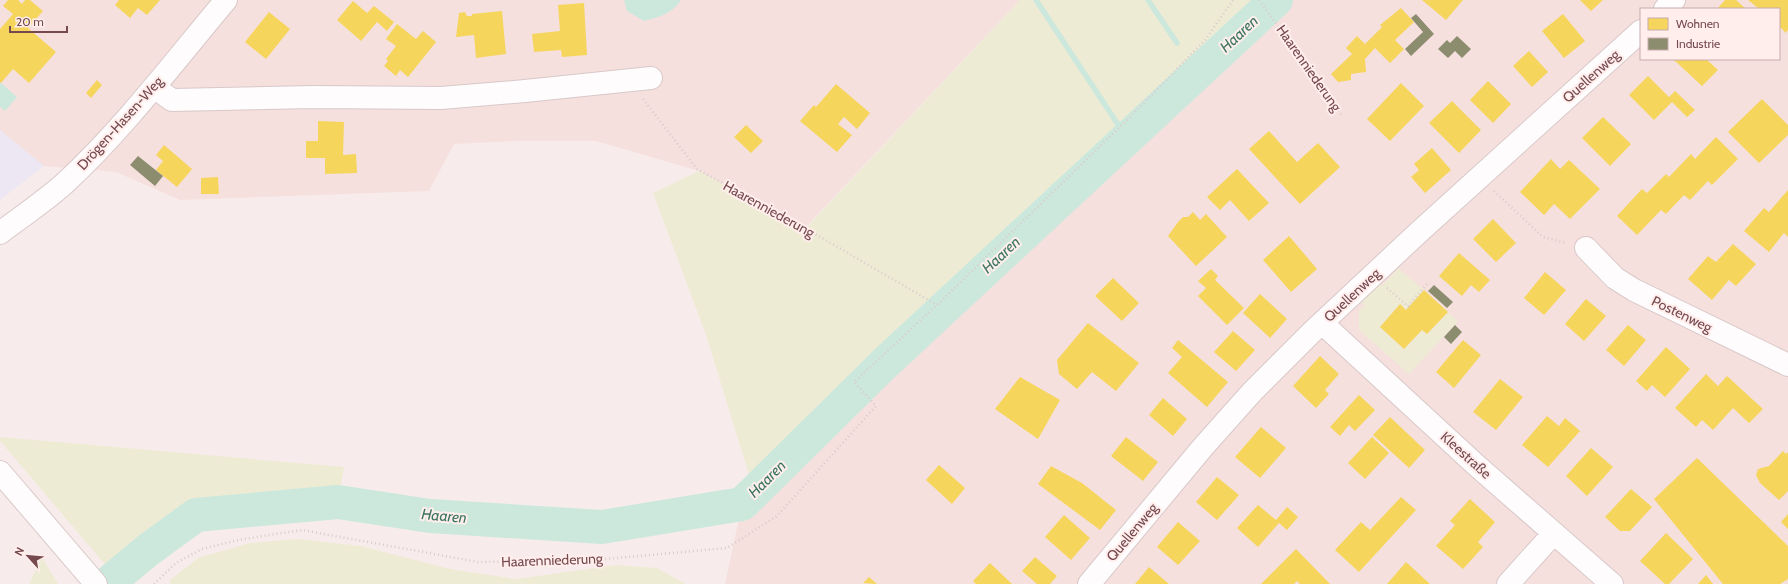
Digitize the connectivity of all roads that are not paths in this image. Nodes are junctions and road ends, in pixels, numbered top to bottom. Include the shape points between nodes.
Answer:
1 (226, 0) edge
2 (1674, 0) edge
3 (1665, 8) edge
4 (1640, 32) edge
5 (640, 80) road end
6 (154, 87) junction
7 (0, 233) edge
8 (1586, 248) road end
9 (1322, 323) junction
10 (1788, 365) edge
11 (0, 472) edge
12 (1554, 533) junction
13 (91, 579) edge
14 (1089, 584) edge
15 (1508, 584) edge
16 (1612, 584) edge

1 - 6 street, Drögen-Hasen-Weg
2 - 3 street
4 - 9 street, Quellenweg
5 - 6 street via 441,98 172,100
6 - 7 street, Drögen-Hasen-Weg via 64,183
8 - 10 street, Postenweg via 1615,278 1634,290
9 - 12 street, Kleestraße
9 - 14 street, Quellenweg via 1252,392
11 - 13 street
12 - 15 street
12 - 16 street, Kleestraße

